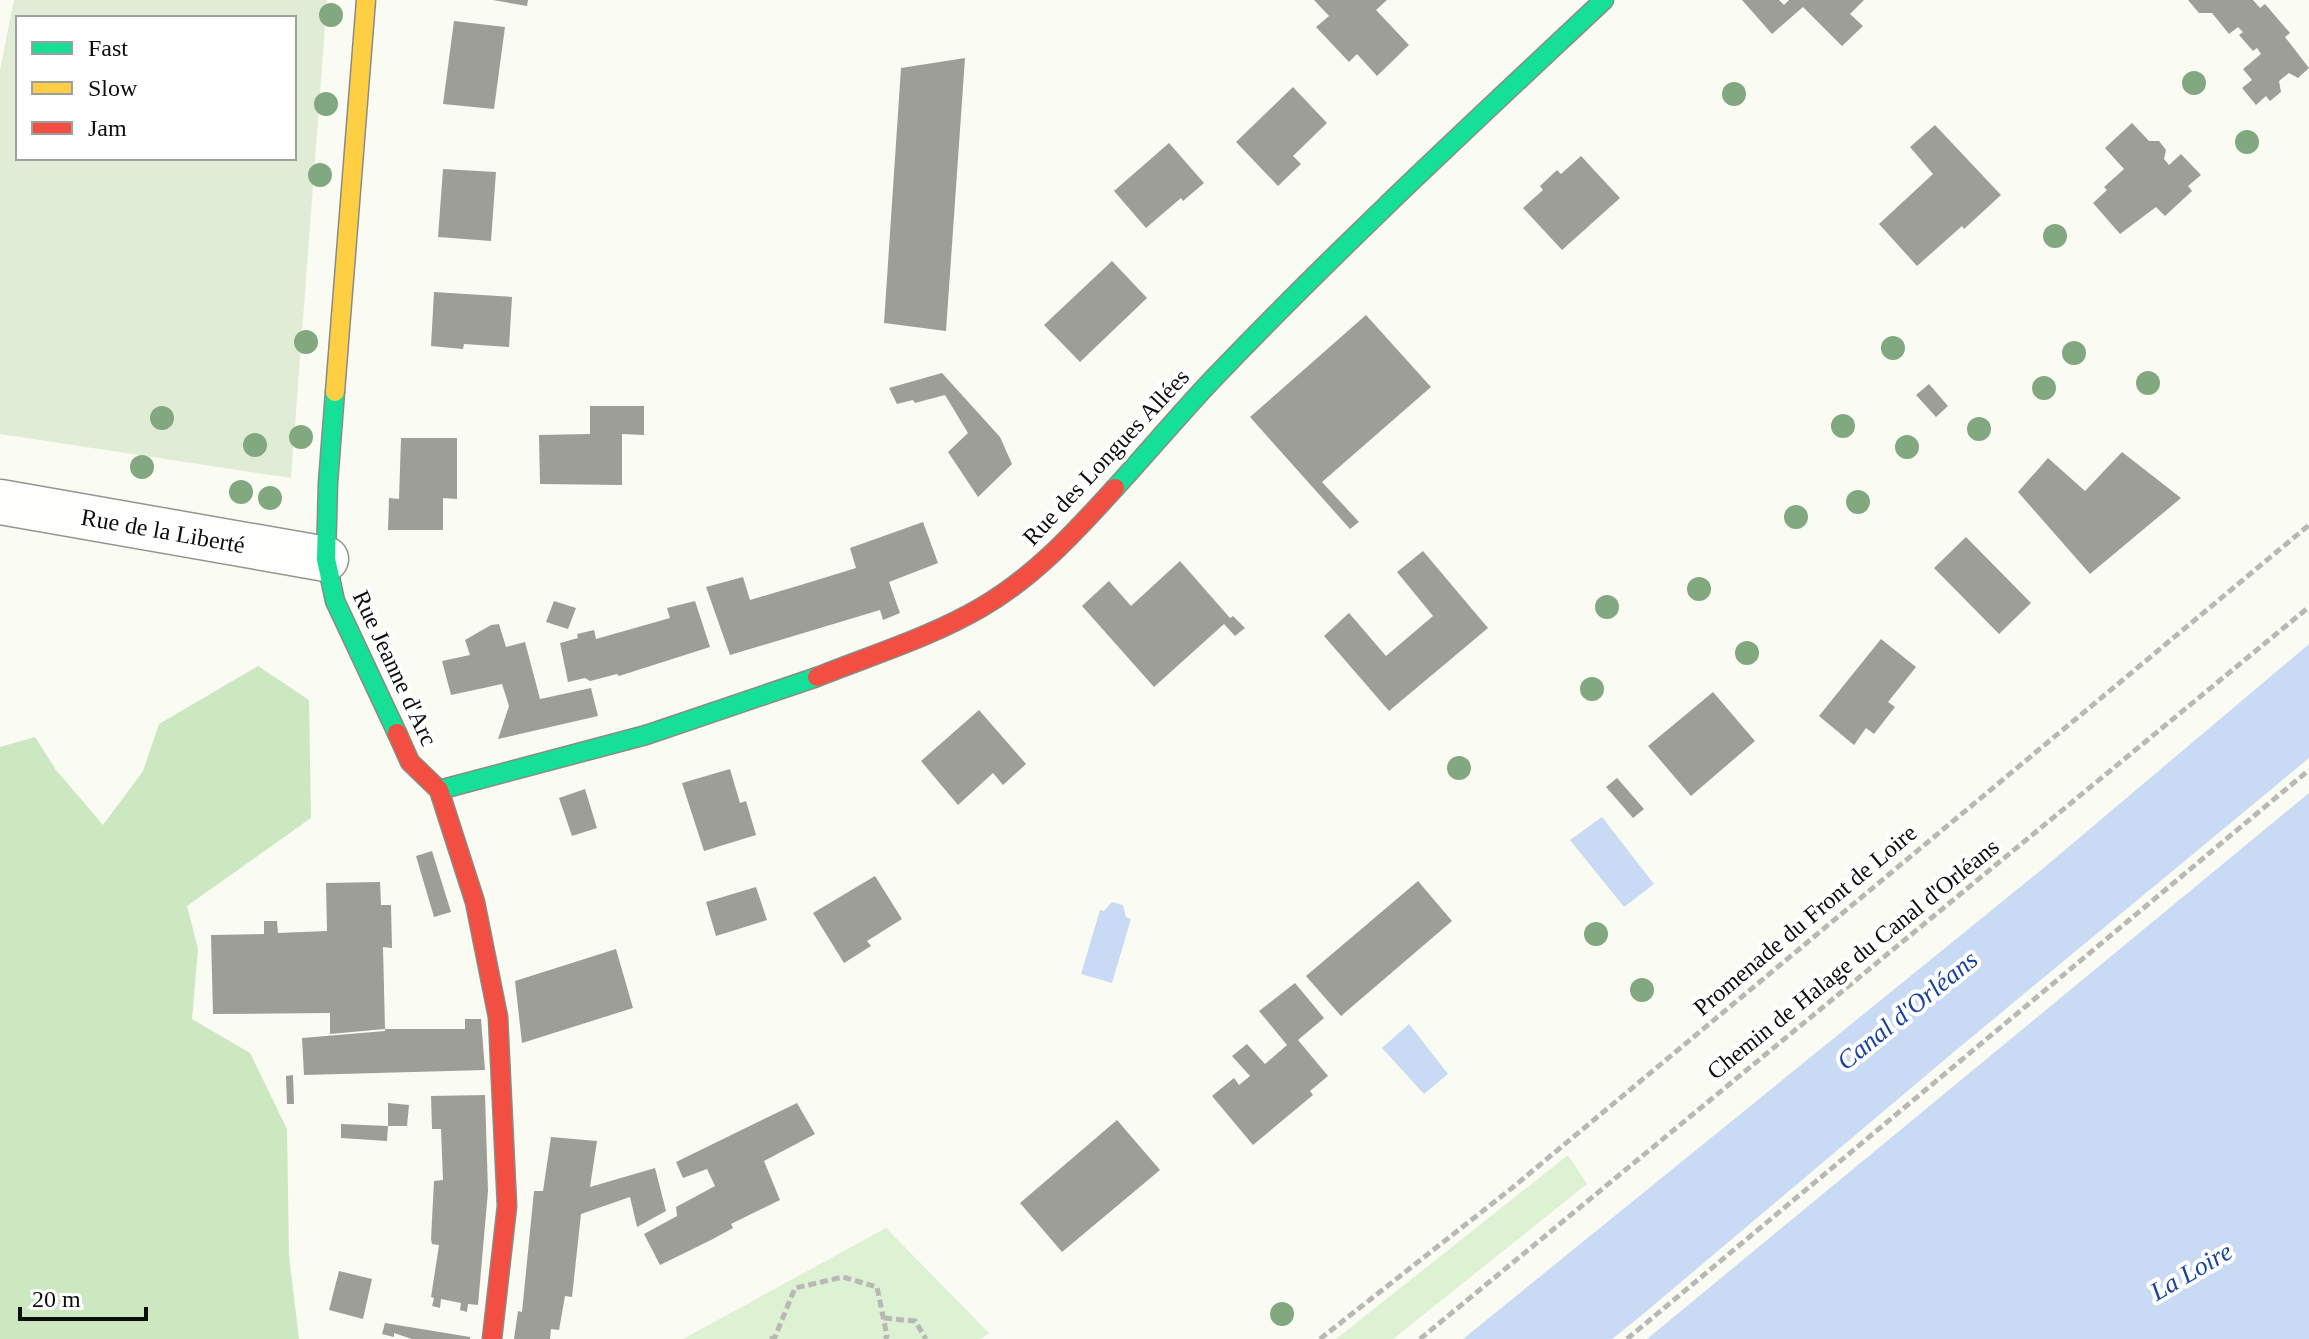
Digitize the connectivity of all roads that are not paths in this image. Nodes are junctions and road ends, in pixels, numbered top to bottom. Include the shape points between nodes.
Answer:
1 (366, 0) edge
2 (1604, 0) edge
3 (0, 502) edge
4 (326, 559) junction
5 (439, 790) junction
6 (492, 1339) edge

1 - 4 street, Rue Jeanne d'Arc
2 - 5 street, Rue des Longues Allées via 1359,232 1210,382 1056,549 969,617 784,690 646,735
3 - 4 street, Rue de la Liberté
4 - 5 street, Rue Jeanne d'Arc via 335,601 410,762
5 - 6 street, Rue Jeanne d'Arc via 475,902 498,1017 507,1206

